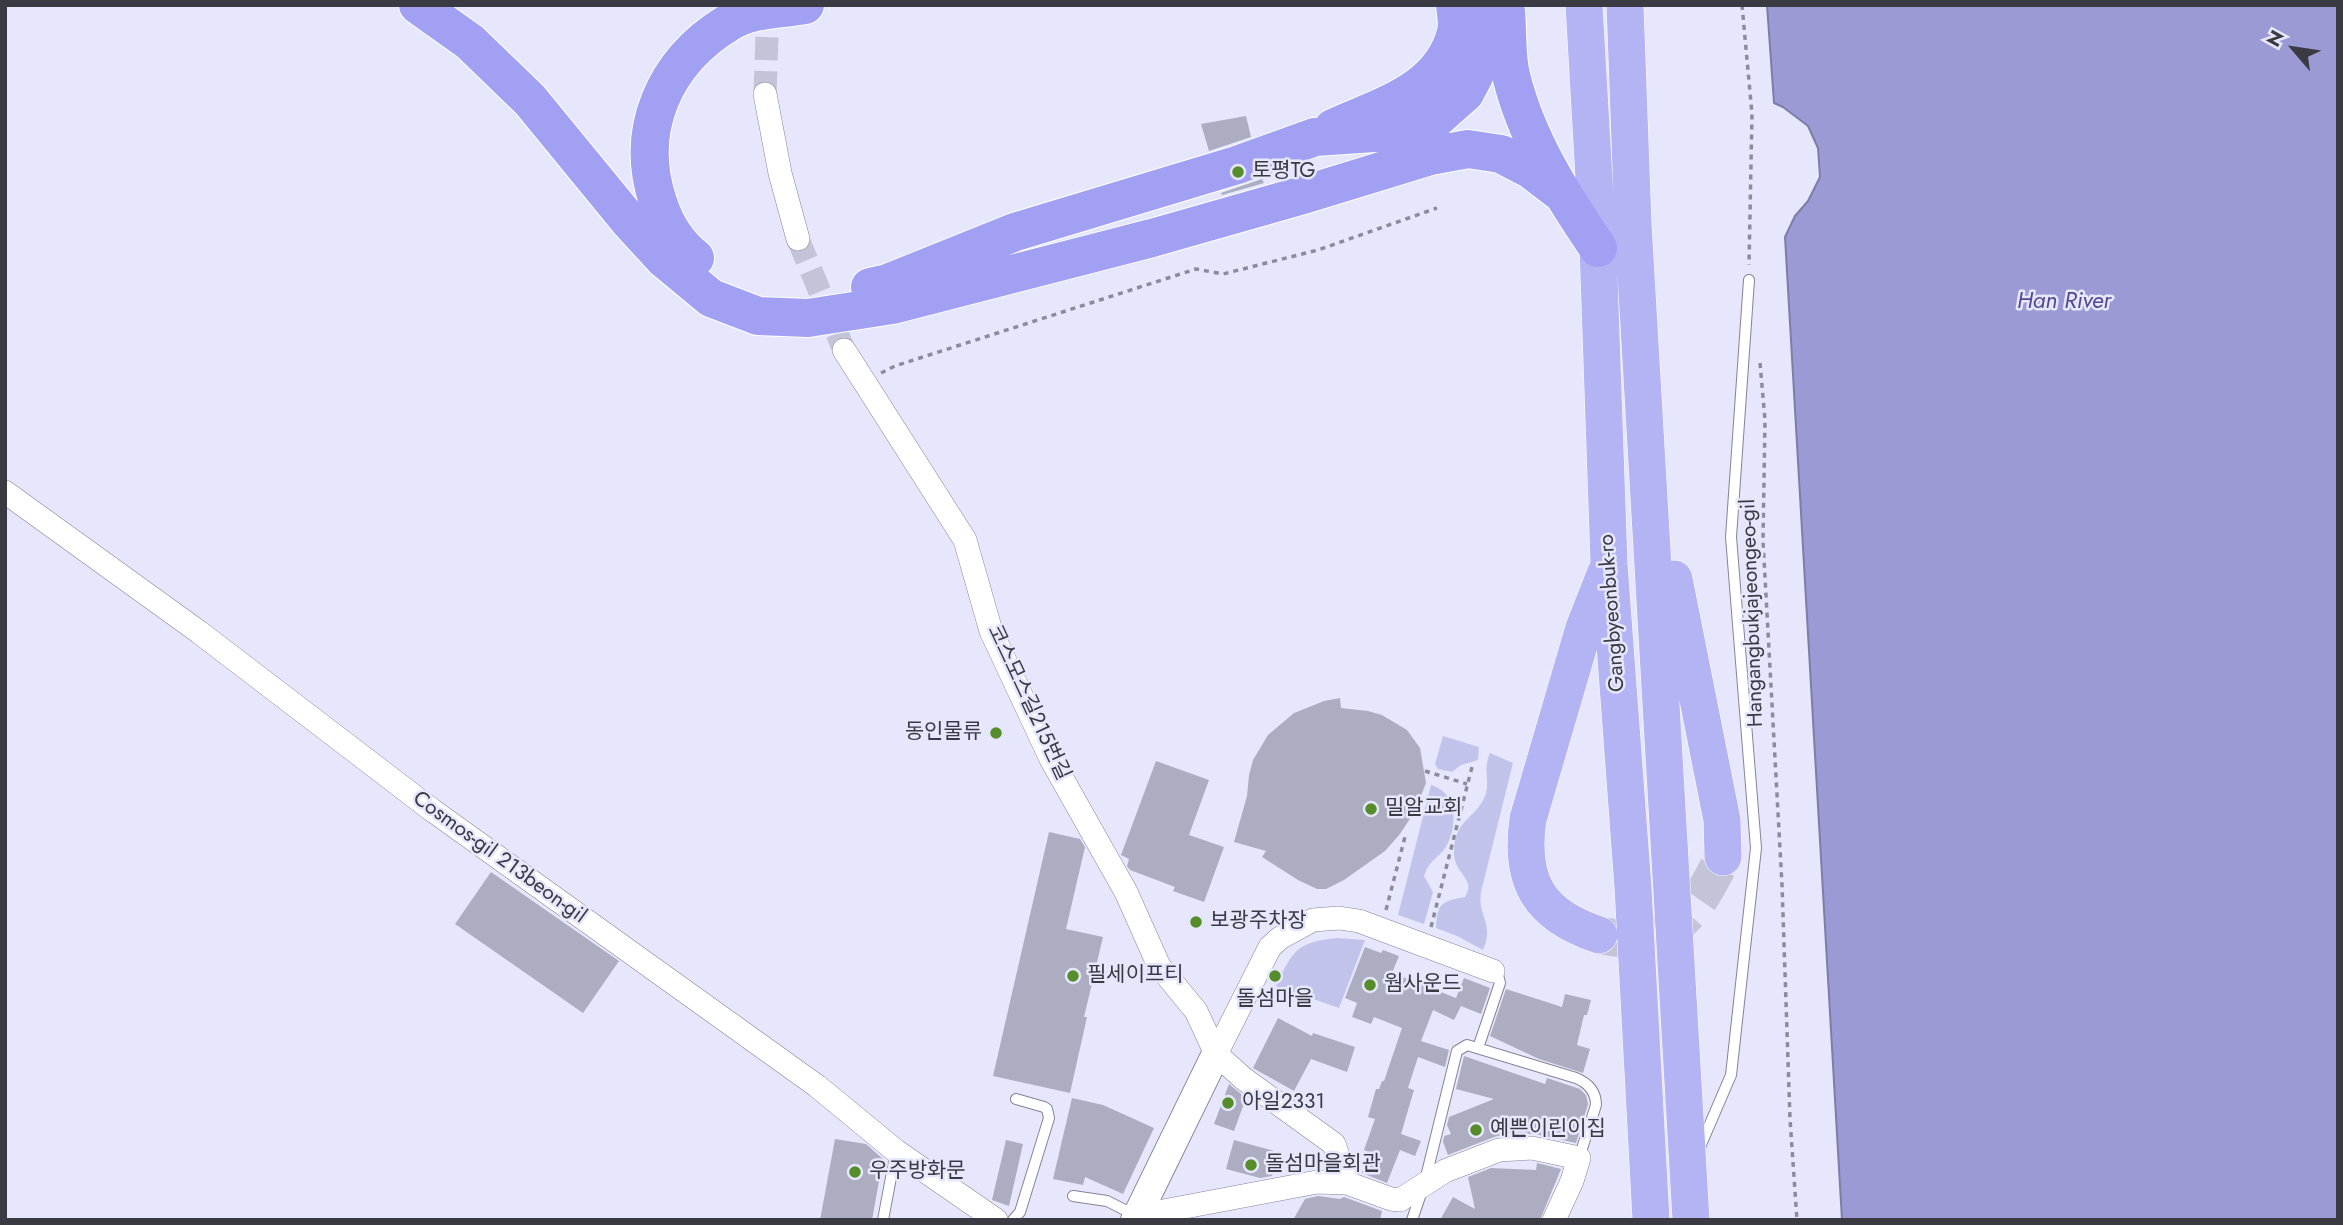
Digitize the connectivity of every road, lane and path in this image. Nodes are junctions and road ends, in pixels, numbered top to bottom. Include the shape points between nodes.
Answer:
1 (418, 5) edge
2 (805, 5) edge
3 (1455, 5) edge
4 (1492, 5) edge
5 (1506, 5) edge
6 (1584, 5) edge
7 (1625, 5) edge
8 (1742, 5) edge
9 (765, 94) tunnel mouth
10 (1315, 137) junction
11 (1560, 192) junction
12 (1437, 208) dead end
13 (798, 239) tunnel mouth
14 (1598, 247) junction
15 (1749, 280) joint
16 (844, 350) tunnel mouth
17 (1760, 360) dead end
18 (864, 381) junction
19 (1646, 439) junction
20 (5, 492) edge
21 (1609, 564) junction
22 (1472, 767) dead end
23 (1425, 771) dead end
24 (1467, 784) junction
25 (1406, 832) dead end
26 (1723, 857) tunnel mouth
27 (1381, 929) junction
28 (1599, 935) tunnel mouth
29 (1426, 946) junction
30 (1493, 971) joint
31 (1478, 1048) junction
32 (1216, 1055) junction
33 (1016, 1100) dead end
34 (896, 1151) junction
35 (1579, 1158) junction
36 (1689, 1172) junction
37 (1346, 1183) junction
38 (1423, 1185) junction
39 (1073, 1196) dead end
40 (1182, 1213) edge
41 (1136, 1218) edge
42 (883, 1220) edge
43 (996, 1220) edge
44 (1013, 1220) edge
45 (1412, 1220) edge
46 (1554, 1220) edge
47 (1651, 1220) edge
48 (1691, 1220) edge
49 (1797, 1220) edge

1 - 11 highway via 470,42 530,100 663,259 711,298 758,316 808,318 892,305 1468,149 1501,154
2 - 10 highway via 768,8 727,23 674,72 652,123 651,181 669,228 681,247 720,278 757,293 826,295 888,283 1015,232
3 - 10 highway via 1457,31 1445,59 1428,81 1410,94
4 - 10 highway via 1488,43 1474,76 1465,93 1430,124 1404,131
5 - 11 highway via 1511,74 1531,132
6 - 14 highway, Gangbyeonbuk-ro
7 - 19 highway, Gangbyeonbuk-ro
8 - 15 path via 1752,114
9 - 13 street
11 - 14 highway
12 - 18 path via 1304,254 1223,274 1196,270 895,366
14 - 21 highway, Gangbyeonbuk-ro
15 - 36 lane via 1731,537 1756,848 1731,1075
16 - 18 street, 코스모스길215번길
17 - 49 path, Hangangbukjajeongeo-gil via 1765,420 1763,541
18 - 32 street, 코스모스길215번길 via 964,540 991,631 1051,759 1126,892 1159,966 1196,1011
19 - 26 highway via 1718,796
19 - 36 highway, Gangbyeonbuk-ro
20 - 34 street, Cosmos-gil 213beon-gil via 199,632 432,810 817,1086
21 - 28 highway via 1584,628 1524,846 1527,869 1540,896 1558,916
21 - 47 highway, Gangbyeonbuk-ro
22 - 24 path
23 - 24 path
24 - 29 path
25 - 27 path
27 - 29 street
27 - 32 street via 1339,918 1313,920 1280,938 1270,947
29 - 30 street
30 - 31 lane via 1500,983
31 - 35 lane via 1590,1086 1596,1105
31 - 38 lane via 1467,1045 1457,1051
32 - 37 street, 코스모스길215번길 via 1329,1140 1340,1158
32 - 41 street
33 - 44 lane via 1044,1107 1049,1114 1020,1212
34 - 42 lane
34 - 43 street, Cosmos-gil 213beon-gil
35 - 38 street via 1509,1148 1445,1171
35 - 46 street
36 - 48 highway, Gangbyeonbuk-ro
37 - 38 street via 1400,1200
37 - 40 street via 1302,1185
38 - 45 lane
39 - 41 lane via 1107,1202
40 - 41 street

